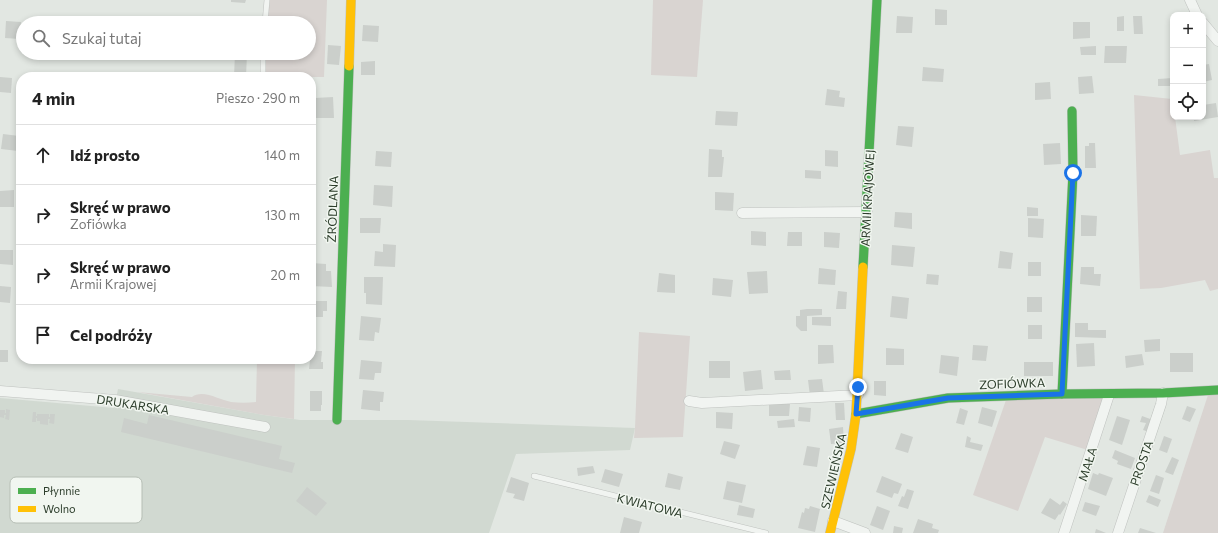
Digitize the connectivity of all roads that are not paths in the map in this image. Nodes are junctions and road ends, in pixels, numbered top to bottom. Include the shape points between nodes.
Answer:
1 (267, 0) edge
2 (351, 0) edge
3 (877, 0) edge
4 (1190, 0) edge
5 (1196, 12) edge
6 (265, 16) edge
7 (1206, 27) edge
8 (1218, 41) edge
9 (263, 60) edge
10 (263, 72) edge
11 (1072, 111) dead end
12 (867, 212) junction
13 (742, 214) dead end
14 (1218, 390) edge
15 (0, 391) edge
16 (1163, 393) junction
17 (1062, 394) junction
18 (858, 395) junction
19 (1109, 395) junction
20 (689, 401) dead end
21 (856, 414) junction
22 (337, 420) dead end
23 (265, 426) dead end
24 (534, 476) dead end
25 (833, 521) junction
26 (766, 533) edge
27 (830, 533) edge
28 (865, 533) edge
29 (1064, 533) edge
30 (1118, 533) edge

1 - 6 lane
2 - 22 street, ŹRÓDLANA
3 - 12 street, ARMII KRAJOWEJ
4 - 5 street
7 - 8 street
9 - 10 lane
11 - 17 street via 1073,173
12 - 13 street
12 - 18 street, ARMII KRAJOWEJ
14 - 16 street, ZOFIÓWKA
15 - 23 street, DRUKARSKA via 115,400
16 - 19 street, ZOFIÓWKA
16 - 30 street, PROSTA
17 - 19 street, ZOFIÓWKA
17 - 21 street, ZOFIÓWKA via 948,398
18 - 20 street via 702,403
18 - 21 street, ARMII KRAJOWEJ
19 - 29 street, MAŁA
21 - 25 street, SZEWIEŃSKA via 851,449
24 - 26 lane, KWIATOWA
25 - 27 street, SZEWIEŃSKA
25 - 28 street

